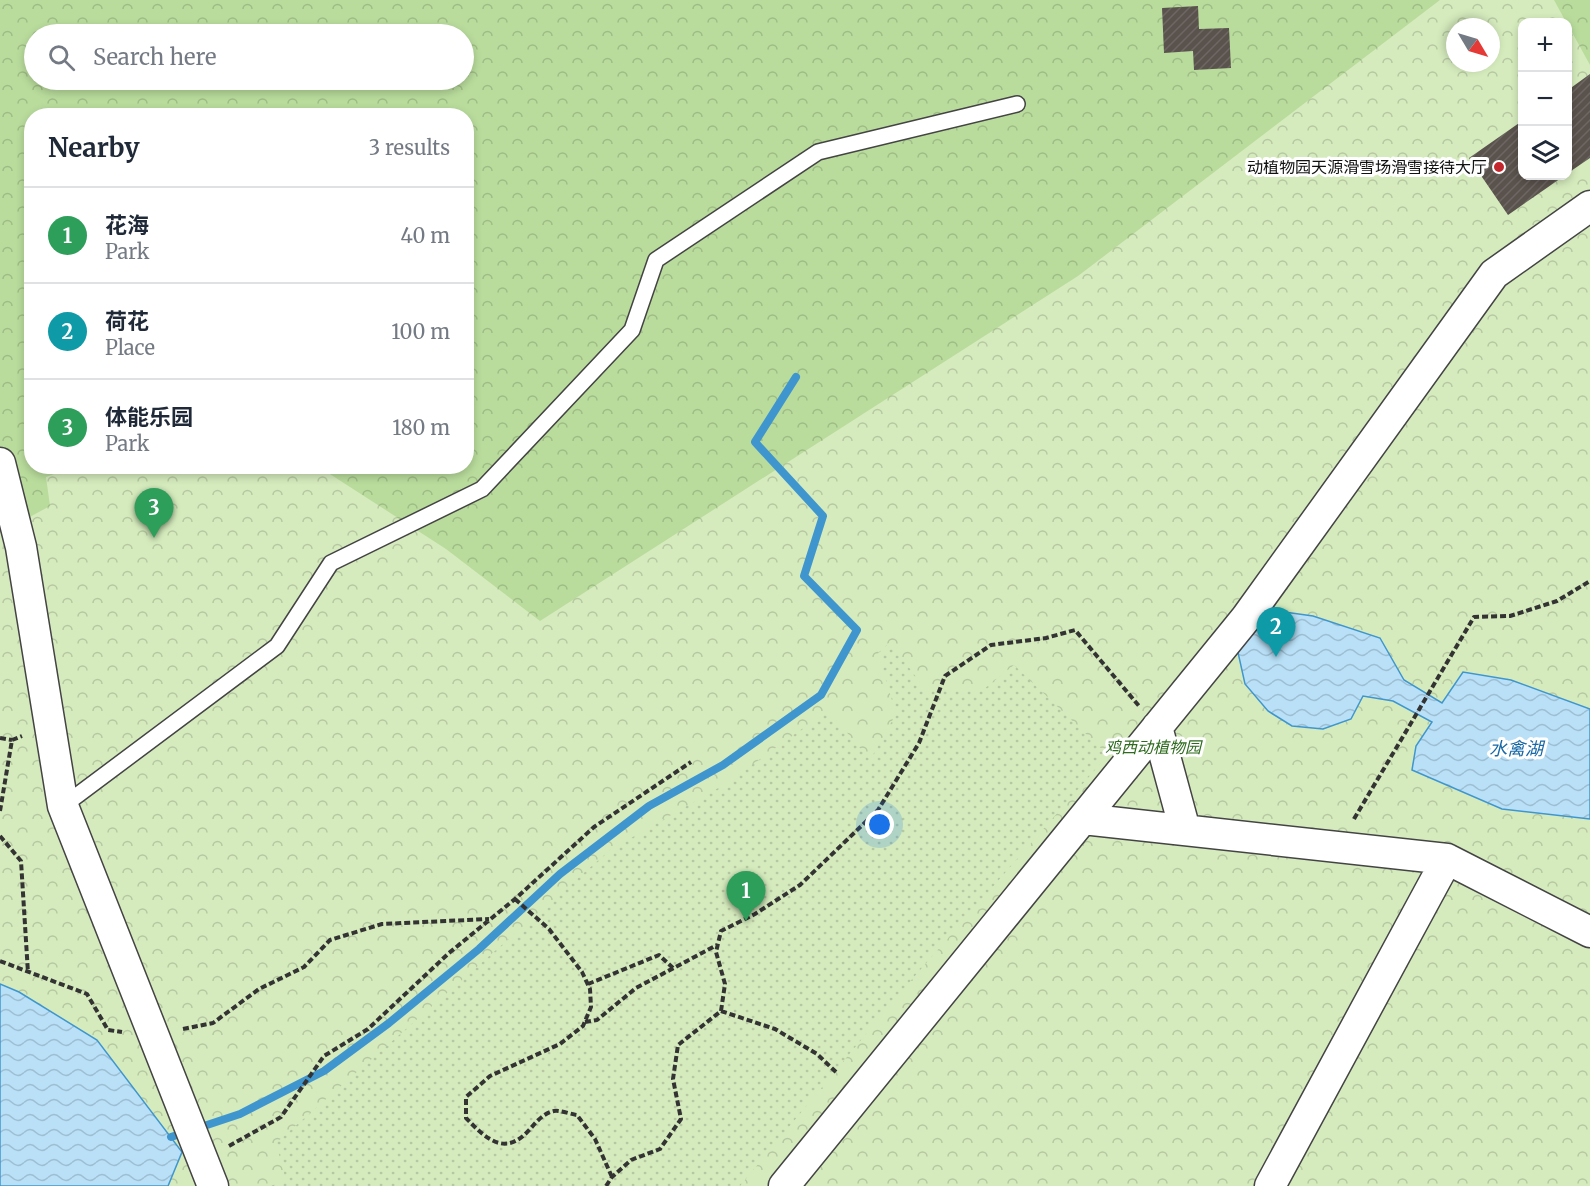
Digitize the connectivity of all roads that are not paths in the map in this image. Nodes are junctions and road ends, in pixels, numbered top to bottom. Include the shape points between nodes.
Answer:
1 (1017, 104) dead end
2 (1590, 206) edge
3 (0, 463) edge
4 (1157, 727) junction
5 (63, 806) junction
6 (1083, 819) junction
7 (1185, 830) junction
8 (1447, 859) junction
9 (1590, 932) edge
10 (205, 1166) edge
11 (784, 1186) edge
12 (1270, 1186) edge

1 - 5 lane via 818,152 656,260 632,330 482,489 331,563 276,646
2 - 4 street via 1494,274 1246,618
3 - 5 street via 21,547
4 - 6 street
4 - 7 street
5 - 10 street
6 - 7 street
6 - 11 street
7 - 8 street
8 - 9 street
8 - 12 street

